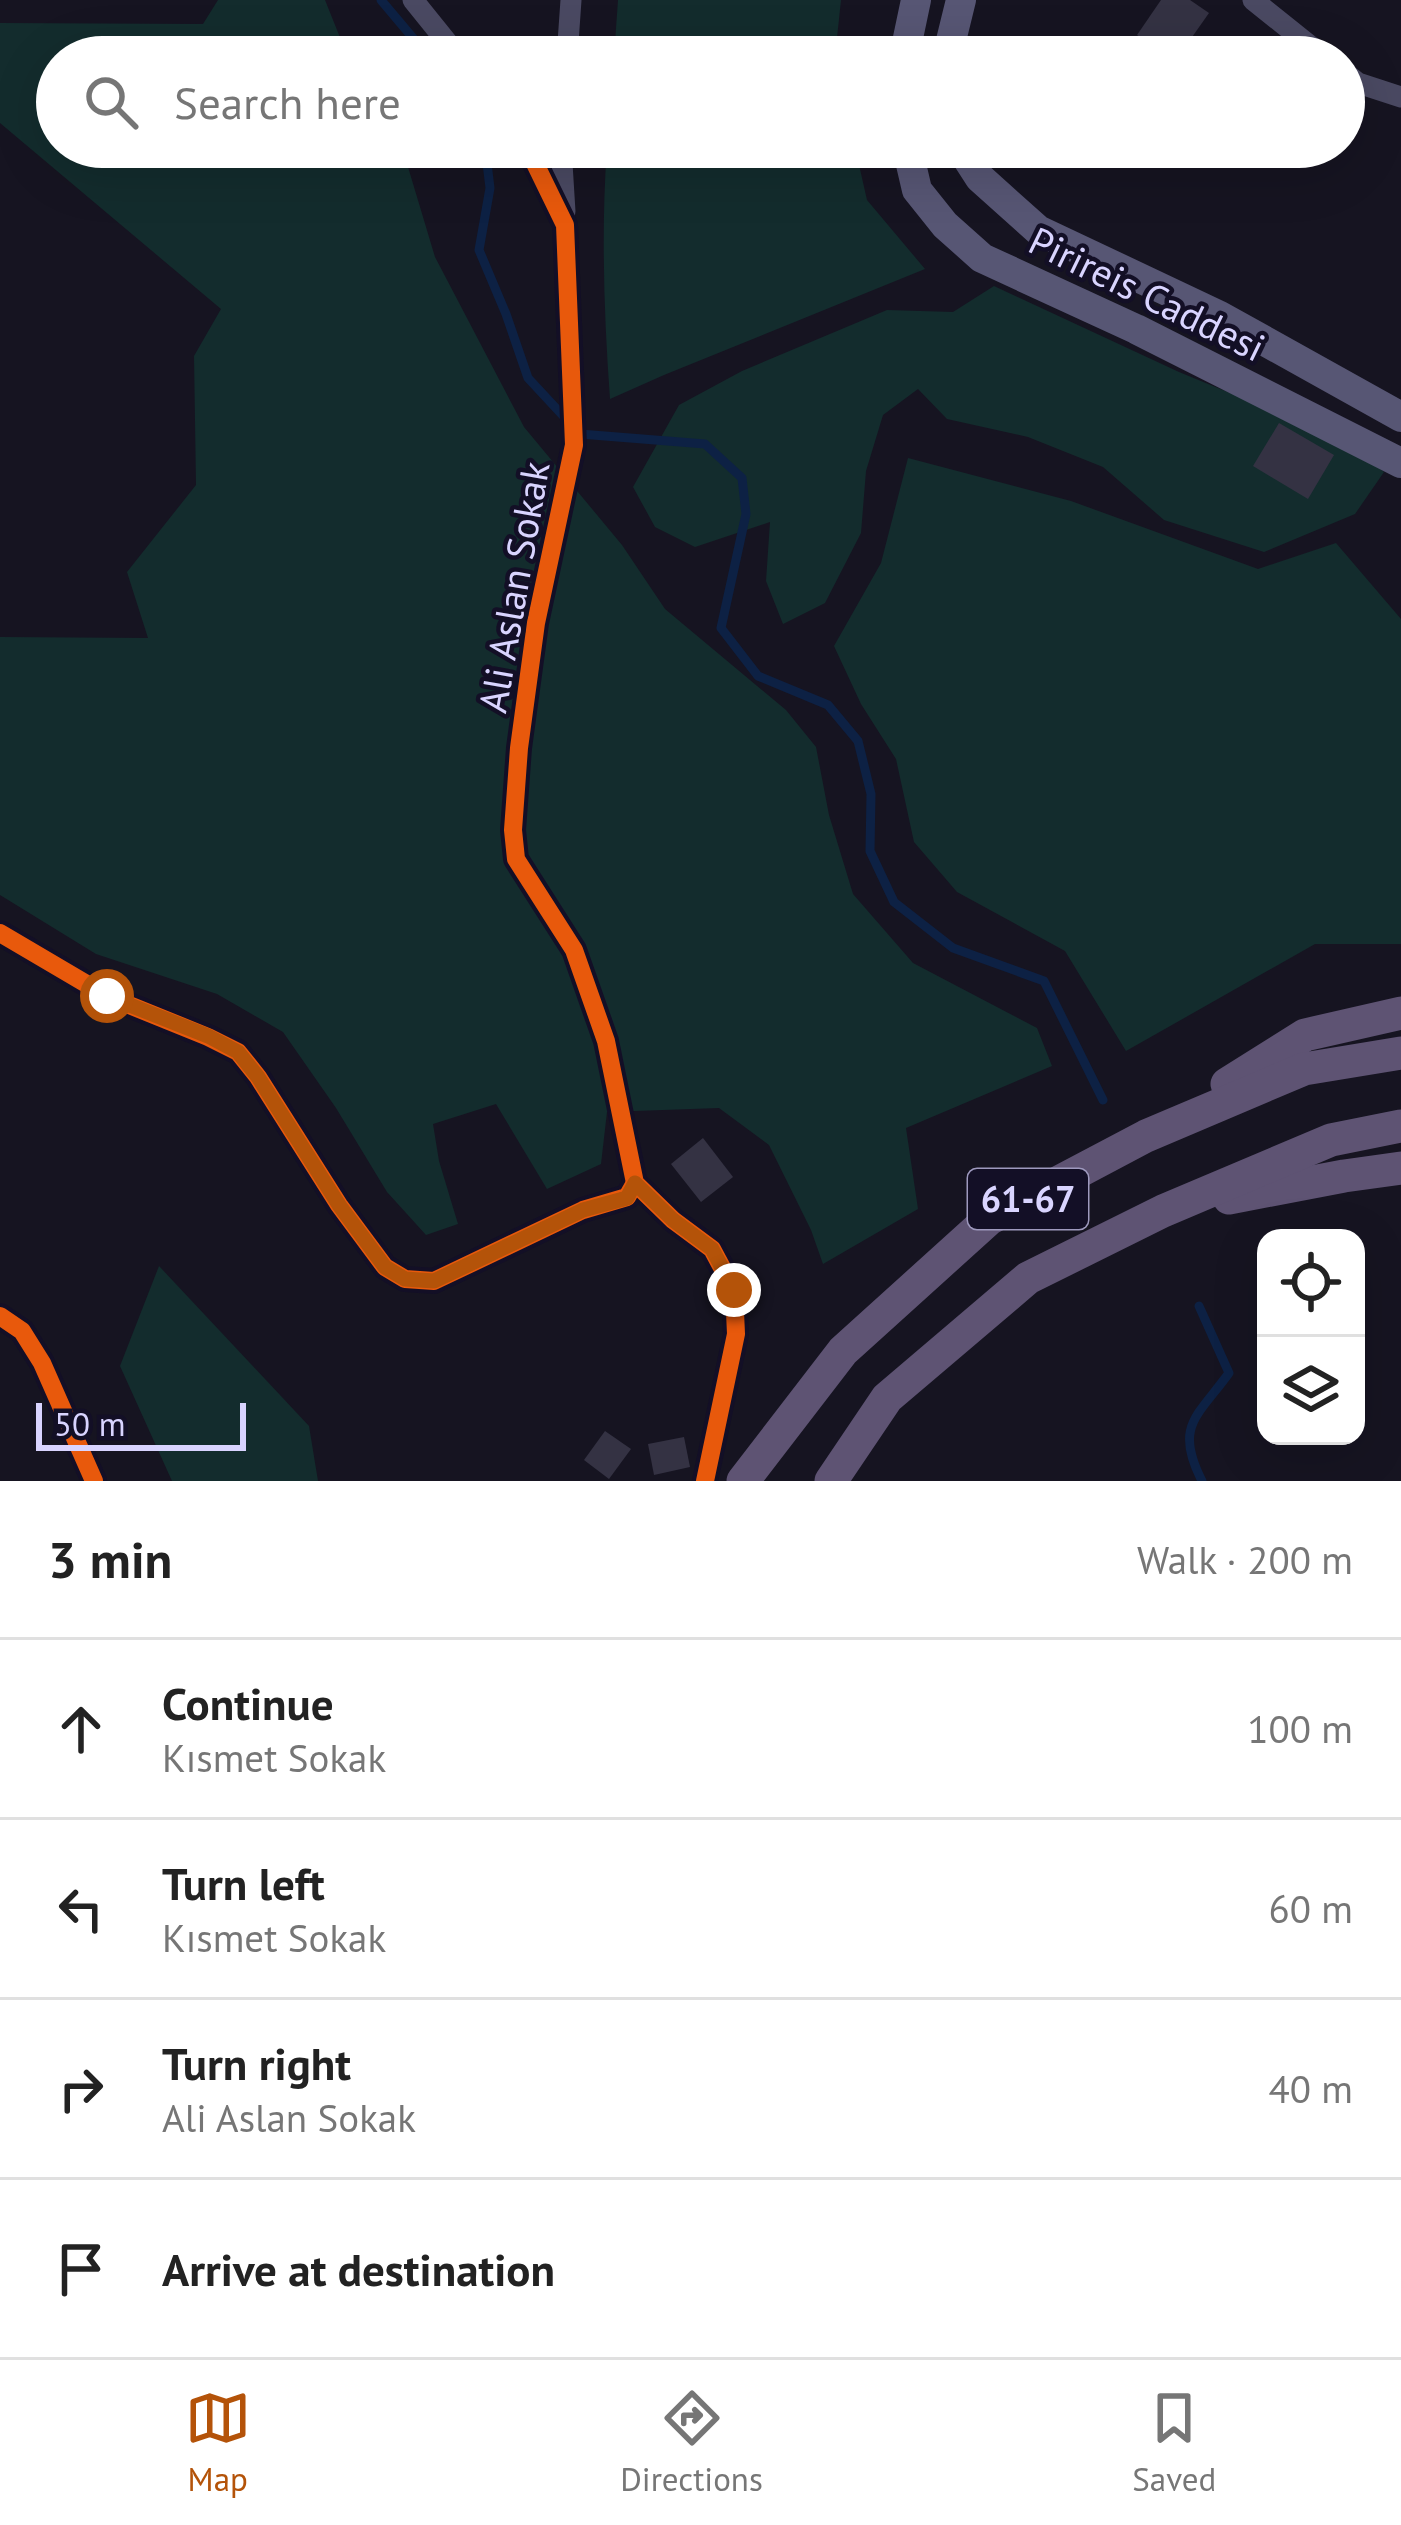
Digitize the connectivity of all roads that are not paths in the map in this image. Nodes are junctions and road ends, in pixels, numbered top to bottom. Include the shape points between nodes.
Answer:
1 (412, 0) edge
2 (571, 0) edge
3 (916, 0) edge
4 (961, 0) edge
5 (1253, 0) edge
6 (442, 36) edge
7 (568, 36) edge
8 (908, 36) edge
9 (952, 36) edge
10 (1298, 36) edge
11 (1365, 85) edge
12 (1401, 98) edge
13 (538, 168) edge
14 (562, 168) edge
15 (912, 168) edge
16 (974, 168) edge
17 (566, 225) junction
18 (1401, 417) edge
19 (1401, 463) edge
20 (0, 933) edge
21 (1401, 1013) edge
22 (1401, 1053) edge
23 (1401, 1126) edge
24 (1146, 1136) junction
25 (1401, 1168) edge
26 (635, 1183) junction
27 (1163, 1211) junction
28 (0, 1316) edge
29 (94, 1481) edge
30 (704, 1481) edge
31 (743, 1481) edge
32 (831, 1481) edge

1 - 6 street
2 - 7 street
3 - 8 main road
4 - 9 main road
5 - 10 street
11 - 12 street
13 - 17 street, Ali Aslan Sokak
14 - 17 street
15 - 19 main road, Pirireis Caddesi via 917,190 982,259
16 - 18 main road, Pirireis Caddesi via 1038,230 1220,316
17 - 26 street, Ali Aslan Sokak via 574,445 536,622 515,859 574,950 606,1041
20 - 26 street via 107,996 238,1052 339,1205 385,1267 405,1279 434,1281 583,1210 627,1198
21 - 24 main road, 61-67 via 1305,1035
22 - 24 main road, 61-67 via 1304,1069
23 - 27 main road, 61-67 via 1330,1140
24 - 31 main road, 61-67 via 989,1219 844,1351
25 - 27 main road, 61-67
26 - 30 street via 712,1249 734,1290 736,1334
27 - 32 main road, 61-67 via 1028,1278 887,1398
28 - 29 street via 22,1331 42,1363

